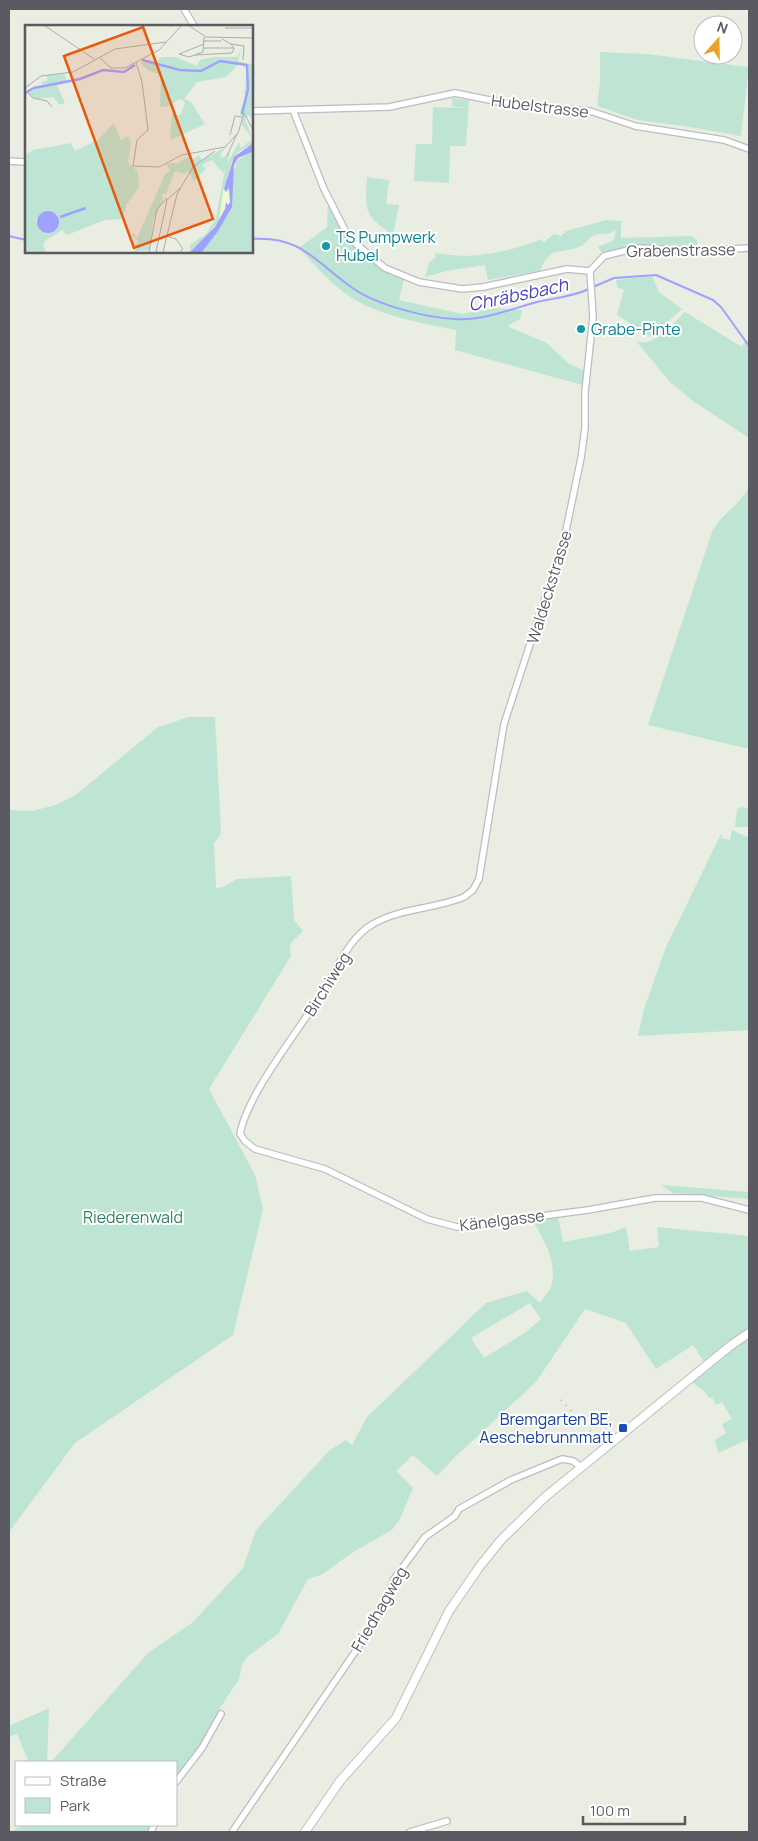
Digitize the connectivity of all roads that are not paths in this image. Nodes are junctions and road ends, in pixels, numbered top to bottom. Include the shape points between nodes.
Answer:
1 (184, 9) edge
2 (193, 25) edge
3 (296, 110) junction
4 (252, 111) edge
5 (749, 149) edge
6 (9, 161) edge
7 (25, 162) edge
8 (749, 248) edge
9 (590, 271) junction
10 (469, 894) joint
11 (242, 1137) joint
12 (749, 1210) edge
13 (749, 1333) edge
14 (581, 1467) junction
15 (220, 1714) dead end
16 (178, 1779) edge
17 (447, 1822) dead end
18 (232, 1832) edge
19 (306, 1832) edge
20 (410, 1832) edge

1 - 2 street
3 - 4 street, Hubelstrasse
3 - 5 street, Hubelstrasse via 389,107 455,93 518,106 590,111 636,126 724,140
3 - 9 street via 324,189 349,238 385,268 419,282 462,289 567,269
6 - 7 street
8 - 9 street, Grabenstrasse via 698,251 637,248 604,256
9 - 10 street, Waldeckstrasse via 593,317 585,392 585,428 571,509 547,596 504,724 482,870
10 - 11 street, Birchiweg via 380,920 359,936 257,1095 245,1119
11 - 12 street, Känelgasse via 255,1149 325,1169 427,1219 457,1227 655,1198 702,1198
13 - 14 street
14 - 18 street, Friedhagweg via 562,1459 511,1480 459,1509 455,1516 425,1536 394,1579 385,1602 357,1649
14 - 19 street via 528,1512 480,1566 443,1623 396,1718 340,1782
15 - 16 street via 202,1748
17 - 20 street

